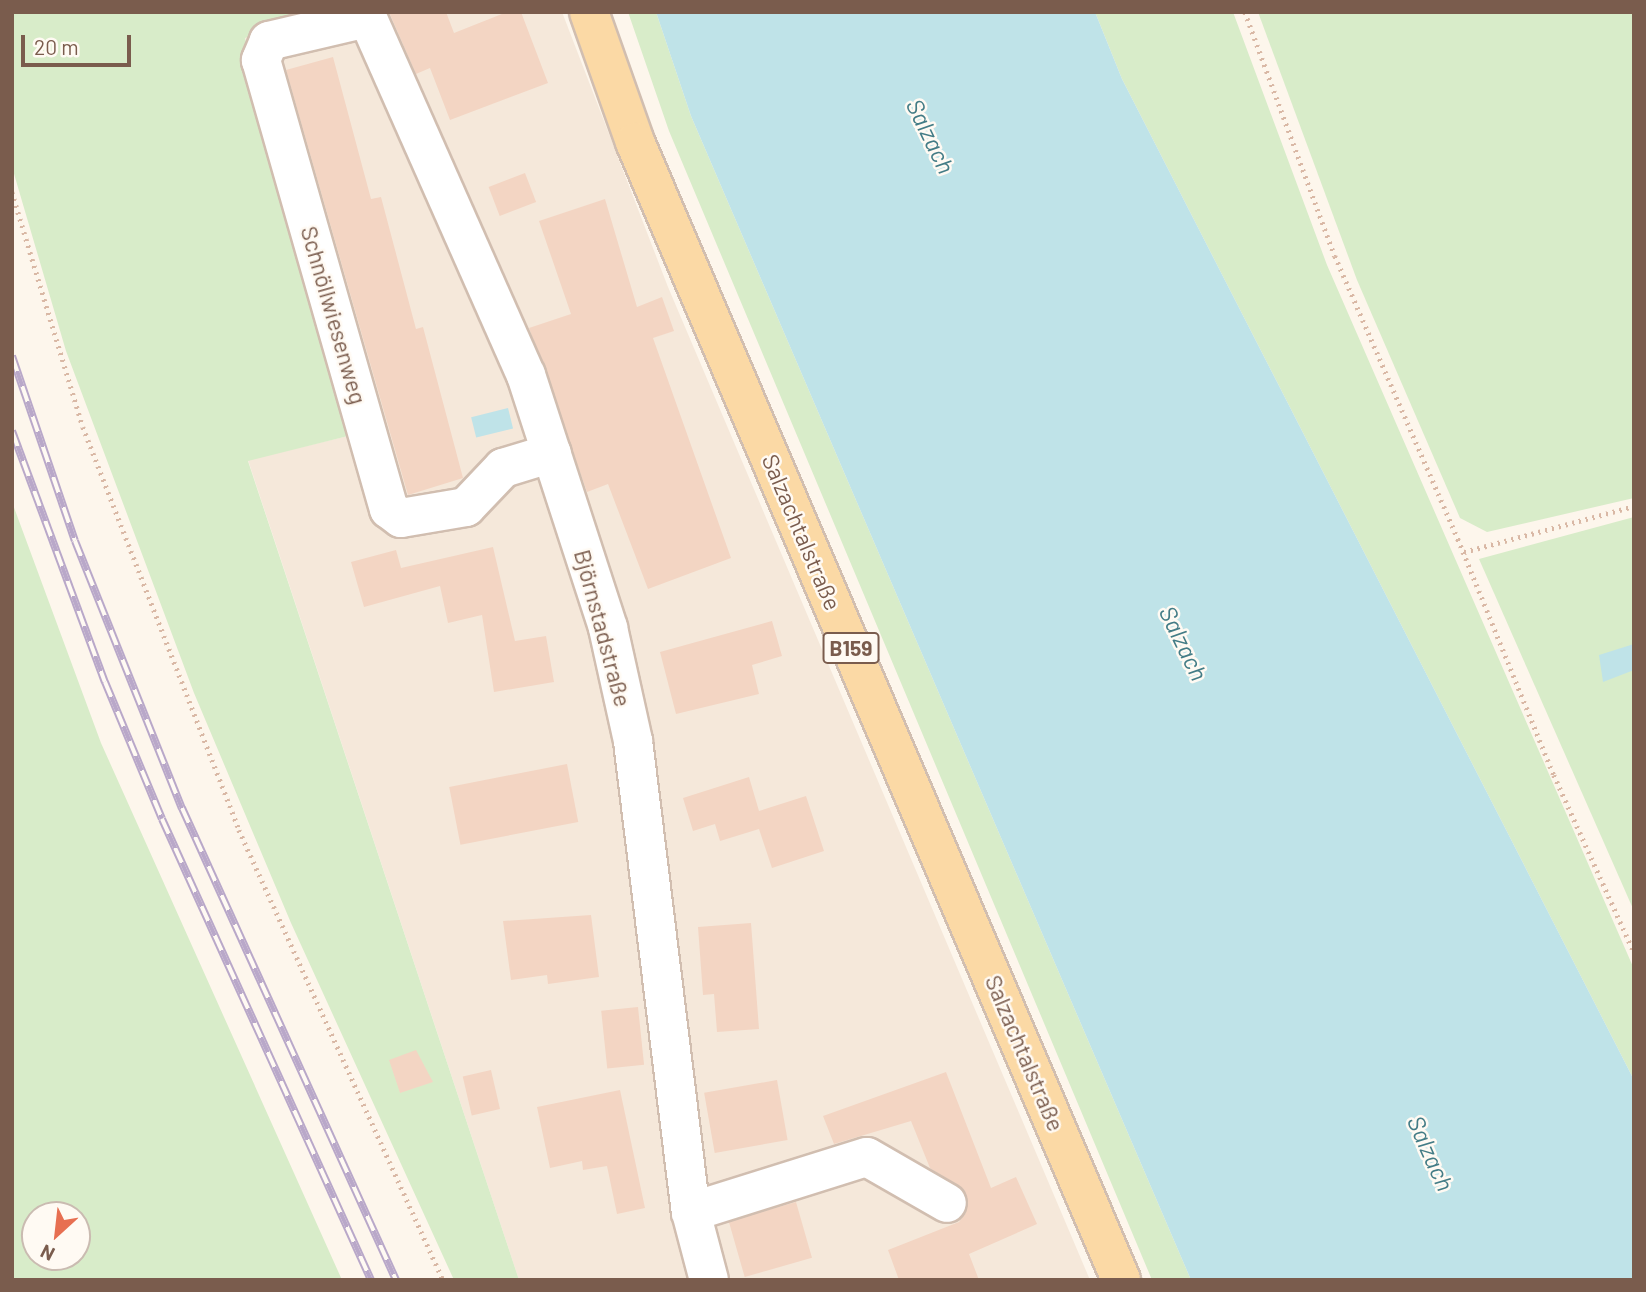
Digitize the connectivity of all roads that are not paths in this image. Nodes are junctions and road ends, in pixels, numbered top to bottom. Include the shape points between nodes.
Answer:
1 (589, 12) edge
2 (366, 15) edge
3 (552, 453) junction
4 (947, 1203) dead end
5 (691, 1212) junction
6 (709, 1280) edge
7 (1122, 1280) edge

1 - 7 main road, Salzachtalstraße / B159 via 635,142
2 - 3 street, Björnstadstraße via 526,375
2 - 3 street, Schnöllwiesenweg via 270,41 261,60 389,509 401,518 466,507 503,468
3 - 5 street, Björnstadstraße via 608,628 633,741
4 - 5 street via 867,1157
5 - 6 street, Björnstadstraße

